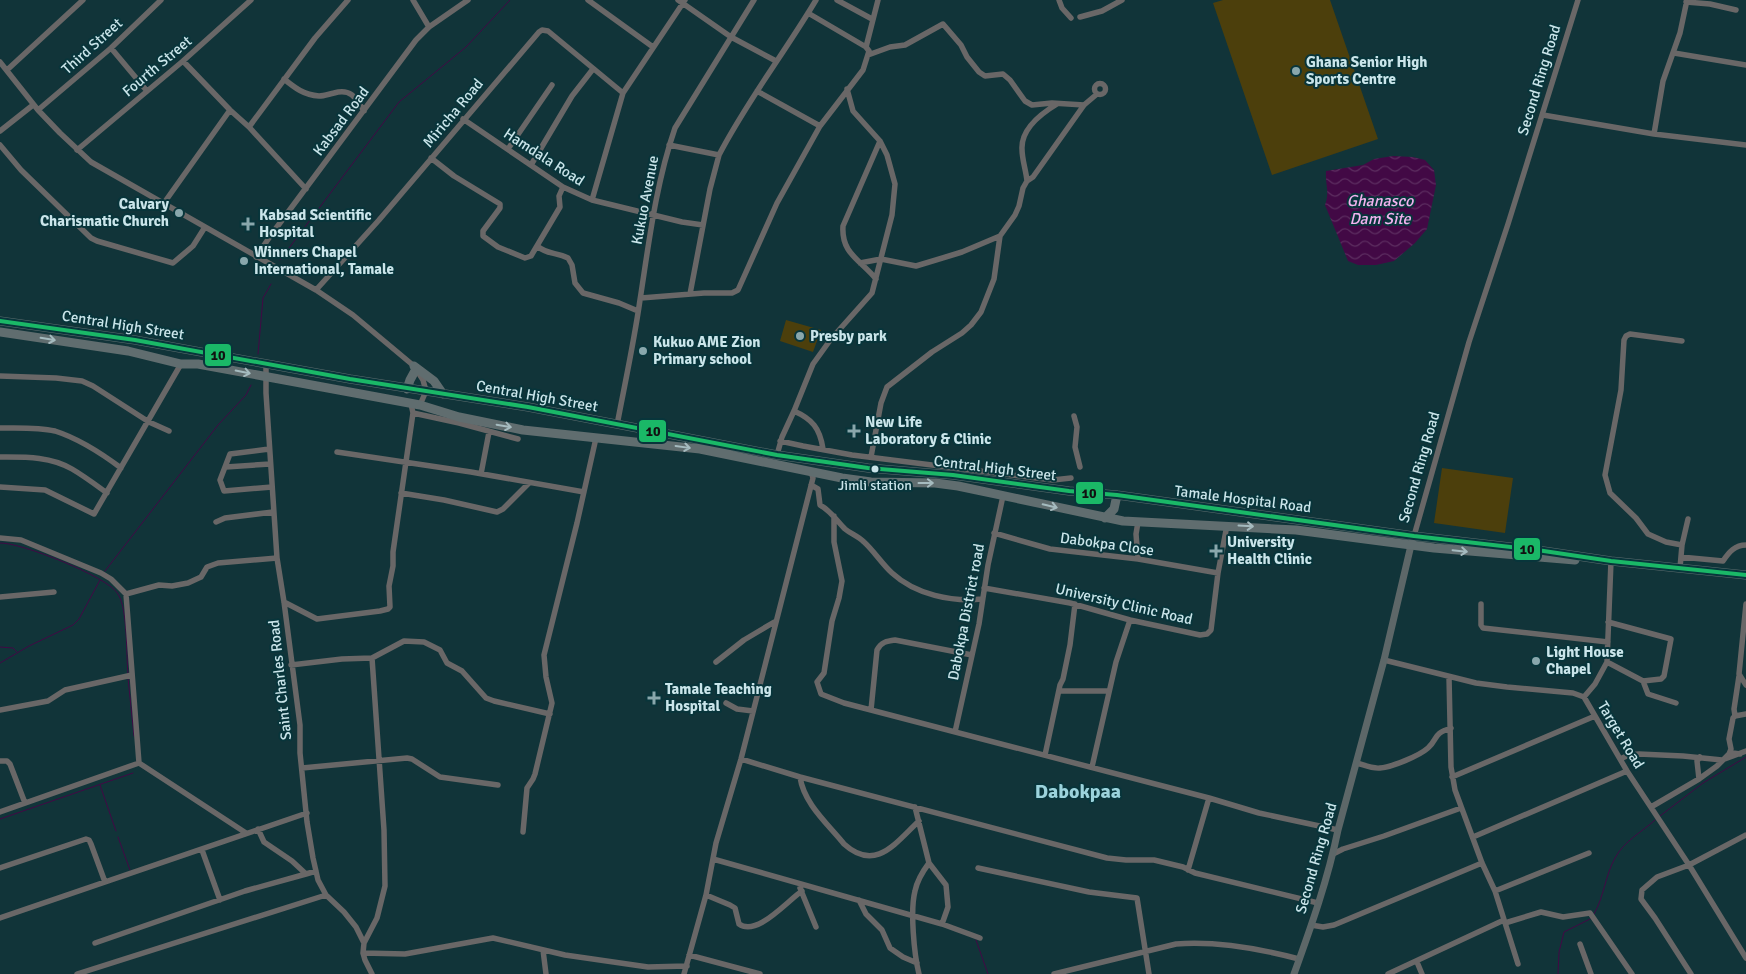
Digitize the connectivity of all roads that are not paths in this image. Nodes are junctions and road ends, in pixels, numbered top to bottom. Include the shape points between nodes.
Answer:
1 (83, 0) edge
2 (162, 0) edge
3 (251, 0) edge
4 (348, 0) edge
5 (413, 0) edge
6 (468, 0) edge
7 (588, 0) edge
8 (754, 0) edge
9 (816, 0) edge
10 (837, 0) edge
11 (878, 0) edge
12 (1059, 0) edge
13 (1122, 0) edge
14 (1578, 0) edge
15 (682, 1) edge
16 (1687, 1) edge
17 (1736, 10) dead end
18 (808, 13) junction
19 (1080, 17) dead end
20 (1071, 18) dead end
21 (872, 19) junction
22 (430, 27) junction
23 (731, 37) junction
24 (654, 47) junction
25 (866, 47) junction
26 (111, 48) junction
27 (1674, 53) junction
28 (868, 55) junction
29 (183, 61) junction
30 (776, 61) junction
31 (0, 62) edge
32 (1746, 65) edge
33 (593, 69) junction
34 (7, 70) junction
35 (284, 79) junction
36 (552, 85) dead end
37 (847, 89) junction
38 (148, 90) junction
39 (757, 91) junction
40 (623, 92) junction
41 (1097, 94) dead end
42 (33, 104) junction
43 (1057, 104) junction
44 (1084, 105) junction
45 (38, 110) junction
46 (230, 110) junction
47 (364, 111) junction
48 (1543, 115) junction
49 (463, 119) junction
50 (820, 126) junction
51 (249, 127) junction
52 (0, 131) edge
53 (1654, 134) junction
54 (880, 141) junction
55 (0, 145) edge
56 (1746, 145) edge
57 (669, 146) junction
58 (508, 149) junction
59 (77, 150) junction
60 (719, 156) junction
61 (431, 158) junction
62 (531, 165) junction
63 (1027, 181) junction
64 (563, 187) junction
65 (306, 189) junction
66 (592, 200) junction
67 (164, 203) junction
68 (654, 215) junction
69 (703, 225) junction
70 (205, 227) junction
71 (1000, 236) junction
72 (537, 246) junction
73 (256, 257) junction
74 (881, 259) junction
75 (860, 263) junction
76 (876, 278) junction
77 (316, 290) junction
78 (690, 294) junction
79 (640, 298) junction
80 (638, 311) junction
81 (0, 321) edge
82 (0, 332) edge
83 (1682, 341) dead end
84 (182, 364) junction
85 (266, 364) junction
86 (415, 367) junction
87 (0, 376) edge
88 (265, 376) junction
89 (407, 389) junction
90 (426, 391) junction
91 (445, 394) junction
92 (415, 407) junction
93 (441, 410) junction
94 (794, 411) junction
95 (1074, 416) dead end
96 (148, 422) junction
97 (617, 425) junction
98 (0, 428) edge
99 (169, 431) dead end
100 (489, 432) junction
101 (596, 438) junction
102 (518, 439) dead end
103 (780, 440) junction
104 (823, 448) junction
105 (269, 449) junction
106 (336, 452) dead end
107 (852, 454) junction
108 (778, 455) junction
109 (0, 457) edge
110 (871, 457) junction
111 (405, 462) junction
112 (270, 464) junction
113 (850, 465) junction
114 (226, 467) junction
115 (121, 468) junction
116 (1080, 468) dead end
117 (884, 469) junction
118 (812, 472) junction
119 (481, 474) junction
120 (1071, 478) dead end
121 (877, 482) junction
122 (529, 483) junction
123 (811, 485) junction
124 (0, 487) edge
125 (272, 487) junction
126 (1069, 491) joint
127 (584, 492) junction
128 (107, 493) junction
129 (401, 493) junction
130 (1117, 495) junction
131 (1003, 496) junction
132 (273, 512) junction
133 (834, 516) junction
134 (1105, 518) junction
135 (1688, 519) dead end
136 (216, 522) dead end
137 (1138, 522) junction
138 (1227, 525) junction
139 (994, 533) junction
140 (0, 538) edge
141 (1413, 540) junction
142 (1682, 545) junction
143 (1746, 545) edge
144 (1681, 557) junction
145 (277, 558) junction
146 (1138, 560) junction
147 (1611, 561) junction
148 (1680, 568) junction
149 (1218, 573) junction
150 (1746, 575) edge
151 (984, 588) junction
152 (54, 592) dead end
153 (126, 594) junction
154 (0, 597) edge
155 (982, 599) junction
156 (284, 602) junction
157 (1075, 604) junction
158 (1481, 604) dead end
159 (1746, 604) edge
160 (1130, 620) junction
161 (776, 621) junction
162 (1608, 622) junction
163 (1608, 642) junction
164 (972, 655) junction
165 (372, 658) junction
166 (1384, 660) junction
167 (716, 662) dead end
168 (1606, 662) junction
169 (291, 665) junction
170 (132, 675) junction
171 (1739, 676) junction
172 (1448, 677) junction
173 (1643, 681) junction
174 (1746, 684) edge
175 (1059, 691) junction
176 (1108, 691) junction
177 (1584, 697) junction
178 (726, 703) dead end
179 (1676, 703) dead end
180 (0, 710) edge
181 (871, 710) junction
182 (752, 711) junction
183 (550, 714) junction
184 (1746, 714) edge
185 (1595, 716) junction
186 (1735, 716) junction
187 (1451, 728) junction
188 (956, 732) junction
189 (1746, 751) edge
190 (1729, 754) junction
191 (1740, 754) junction
192 (1045, 755) junction
193 (1700, 758) junction
194 (741, 759) junction
195 (1620, 759) junction
196 (380, 760) junction
197 (1722, 760) junction
198 (0, 761) edge
199 (139, 763) junction
200 (1357, 763) junction
201 (1092, 767) junction
202 (302, 768) junction
203 (1627, 771) junction
204 (800, 777) junction
205 (1452, 777) junction
206 (1698, 779) junction
207 (498, 785) dead end
208 (1209, 798) junction
209 (25, 803) junction
210 (916, 807) junction
211 (1461, 808) junction
212 (1652, 809) junction
213 (0, 812) edge
214 (306, 813) junction
215 (919, 821) junction
216 (258, 829) junction
217 (1338, 830) junction
218 (523, 832) dead end
219 (246, 833) junction
220 (1746, 835) edge
221 (1473, 837) junction
222 (202, 850) junction
223 (1589, 853) dead end
224 (1333, 854) junction
225 (713, 859) junction
226 (929, 863) junction
227 (1482, 863) junction
228 (1689, 865) junction
229 (0, 868) edge
230 (978, 868) dead end
231 (316, 870) junction
232 (1188, 870) junction
233 (306, 874) junction
234 (105, 882) junction
235 (799, 884) junction
236 (802, 891) junction
237 (1496, 891) junction
238 (326, 895) junction
239 (706, 895) junction
240 (220, 900) junction
241 (859, 900) junction
242 (1318, 903) junction
243 (914, 916) junction
244 (0, 918) edge
245 (1504, 921) junction
246 (942, 924) junction
247 (1311, 925) junction
248 (816, 928) dead end
249 (980, 938) dead end
250 (95, 943) dead end
251 (364, 943) junction
252 (1580, 944) dead end
253 (543, 950) junction
254 (1144, 952) junction
255 (363, 953) junction
256 (689, 955) junction
257 (1746, 958) edge
258 (1299, 959) junction
259 (1417, 962) junction
260 (917, 963) junction
261 (1518, 964) dead end
262 (686, 966) junction
263 (78, 974) edge
264 (372, 974) edge
265 (546, 974) edge
266 (684, 974) edge
267 (760, 974) edge
268 (918, 974) edge
269 (1054, 974) edge
270 (1149, 974) edge
271 (1294, 974) edge
272 (1388, 974) edge
273 (1422, 974) edge
274 (1591, 974) edge
275 (1632, 974) edge
276 (1691, 974) edge

1 - 34 street
2 - 26 street, Third Street
3 - 29 street, Fourth Street
4 - 35 street
5 - 22 street
6 - 22 street, Kabsad Road
7 - 24 street
8 - 23 street, Kukuo Avenue
9 - 18 street
10 - 21 street
11 - 21 street
12 - 20 street
13 - 19 street
14 - 48 street, Second Ring Road
15 - 23 street
15 - 24 street
16 - 17 street
16 - 27 street
18 - 25 street
18 - 30 street
21 - 25 street
22 - 47 street, Kabsad Road via 416,40
23 - 30 street
23 - 57 street, Kukuo Avenue via 675,128
24 - 40 street
25 - 28 street
26 - 38 street
26 - 45 street, Third Street
27 - 32 street
27 - 53 street via 1664,81
28 - 37 street via 863,70
28 - 43 street via 905,45 943,24 979,72 987,76 1003,74 1032,105
29 - 38 street, Fourth Street
29 - 46 street
30 - 39 street
31 - 34 street
33 - 40 street, Miricha Road
33 - 49 street, Miricha Road via 548,31 542,30
33 - 62 street via 572,96
34 - 42 street
35 - 47 street via 298,91 315,95 346,91 355,95
35 - 51 street
36 - 58 street
37 - 50 street
37 - 54 street via 853,111
38 - 59 street, Fourth Street
39 - 50 street
39 - 60 street
40 - 66 street
41 - 44 street
42 - 45 street
42 - 52 street
43 - 44 street
43 - 63 street via 1038,117 1025,137 1022,150
44 - 63 street via 1034,177
45 - 59 street
46 - 51 street
46 - 67 street
47 - 65 street, Kabsad Road
48 - 53 street
48 - 141 street, Second Ring Road via 1469,342
49 - 58 street, Hamdala Road
49 - 61 street, Miricha Road
50 - 78 street via 776,203 738,290
51 - 65 street
53 - 56 street
54 - 74 street via 895,184 895,200
54 - 75 street via 843,226 842,238 853,258
55 - 70 street via 27,176 97,241 173,263 193,246
57 - 60 street
57 - 68 street, Kukuo Avenue
58 - 62 street, Hamdala Road
59 - 67 street via 100,168
60 - 69 street
61 - 72 street via 500,204 483,231 485,238 526,258
61 - 77 street, Miricha Road
62 - 64 street, Hamdala Road
63 - 71 street via 1015,215
64 - 66 street, Hamdala Road
64 - 72 street via 559,196 560,206
65 - 73 street, Kabsad Road
66 - 68 street, Hamdala Road
67 - 70 street
68 - 69 street, Hamdala Road
68 - 79 street, Kukuo Avenue
69 - 78 street
70 - 73 street
71 - 74 street via 916,266
71 - 110 street via 994,279 982,312 962,333 886,387
72 - 80 street via 546,253 568,258 575,283 583,293
73 - 77 street
74 - 75 street
74 - 76 street
75 - 76 street
76 - 94 street via 872,293 813,364
77 - 86 street via 353,315
78 - 79 street
79 - 80 street, Kukuo Avenue
80 - 97 street, Kukuo Avenue
81 - 85 highway, Central High Street via 135,340
82 -> 84 highway, Central High Street via 128,351
83 - 142 street via 1626,336 1621,390 1605,475 1610,493 1648,534
84 -> 88 highway, Central High Street
84 - 96 street
85 - 88 street, Saint Charles Road
85 - 89 highway, Central High Street
86 - 89 highway
86 - 90 street
86 - 91 highway
87 - 96 street via 76,379 93,386
88 - 92 highway, Central High Street
88 - 105 street, Saint Charles Road
89 - 90 highway, Central High Street
90 - 91 highway, Central High Street
90 - 92 street
91 - 93 highway
91 - 97 highway, Central High Street
92 - 93 highway, Central High Street
92 - 100 street
92 - 111 street
93 -> 101 highway, Central High Street via 459,417 523,430
94 - 103 street
94 - 104 street via 815,424
95 - 116 street
96 - 99 street
96 - 115 street
97 - 108 highway, Central High Street
98 - 115 street via 54,431 99,451
100 - 102 street
100 - 119 street
101 -> 118 highway, Central High Street via 700,449
101 - 127 street
103 - 104 street
103 - 108 street
104 - 107 street
105 - 112 street, Saint Charles Road
105 - 114 street via 230,454
106 - 111 street
107 - 110 street
107 - 113 street
108 - 113 highway, Central High Street
109 - 128 street via 51,461 72,469
110 - 120 street via 1053,480
111 - 119 street
111 - 129 street
112 - 114 street
112 - 125 street, Saint Charles Road
113 - 117 highway, Central High Street
114 - 125 street via 220,479 224,491
115 - 128 street
117 - 121 highway
117 - 126 highway, Central High Street
118 - 121 highway, Central High Street
118 - 123 street
119 - 122 street
121 -> 131 highway, Central High Street via 935,482
122 - 127 street
122 - 129 street via 497,512
123 - 133 street via 818,489 820,505
123 - 161 street
124 - 128 street via 45,490 93,515
125 - 132 street, Saint Charles Road
126 - 130 highway, Tamale Hospital Road
127 - 183 street via 544,655 552,703
129 - 156 street via 388,610 317,619
130 - 134 highway via 1114,509
130 - 141 highway, Tamale Hospital Road
131 -> 134 highway, Central High Street
131 - 139 street, Dabokpa District road
132 - 136 street
132 - 145 street, Saint Charles Road
133 - 155 street via 847,531 856,534 892,573 911,586 955,600
133 - 181 street via 834,542 842,581 824,673 817,682 824,696
134 - 137 highway, Central High Street
135 - 142 street
137 - 138 highway, Central High Street
137 - 146 street
138 -> 141 highway, Central High Street
138 - 149 street, University Clinic Road
139 - 146 street, Dabokpa Close via 1050,549
139 - 151 street, Dabokpa District road
140 - 153 street via 21,540 101,573
141 - 147 highway via 1522,556
141 - 166 main road, Second Ring Road
142 - 144 street
143 - 144 street via 1736,547 1723,561
144 - 148 street
145 - 153 street via 218,563 207,567 201,577 188,583 159,585
145 - 156 street, Saint Charles Road
146 - 149 street, Dabokpa Close
147 - 148 highway
147 - 162 street
148 - 150 highway
149 - 160 street, University Clinic Road via 1211,630 1207,634
151 - 155 street, Dabokpa District road
151 - 157 street, University Clinic Road
152 - 154 street
153 - 170 street
155 - 164 street, Dabokpa District road
156 - 169 street, Saint Charles Road
157 - 160 street, University Clinic Road
157 - 175 street
158 - 163 street via 1483,628
159 - 171 street
160 - 176 street
161 - 167 street
161 - 182 street
162 - 163 street
162 - 173 street via 1671,639 1664,676
163 - 168 street
164 - 181 street via 895,640 884,642 878,650
164 - 188 street, Dabokpa District road
165 - 169 street
165 - 183 street via 404,641 424,642 440,650 447,663 462,671 486,698
165 - 196 street
166 - 172 street, Target Road
166 - 200 main road, Second Ring Road
168 - 173 street
168 - 177 street
169 - 202 street, Saint Charles Road via 300,725
170 - 180 street via 66,690 48,701
170 - 199 street
171 - 174 street
171 - 186 street
172 - 177 street, Target Road via 1490,685 1574,692
172 - 187 street
173 - 179 street via 1648,694
175 - 176 street
175 - 192 street
176 - 201 street
177 - 185 street, Target Road
178 - 182 street
181 - 188 street
182 - 194 street
183 - 218 street via 534,779 526,788
184 - 186 street
185 - 195 street, Target Road
185 - 205 street
186 - 190 street
187 - 200 street via 1437,734 1421,753 1387,767 1379,769
187 - 205 street
188 - 192 street
189 - 191 street
190 - 191 street
190 - 197 street
191 - 197 street
192 - 201 street
193 - 195 street via 1639,754
193 - 197 street
193 - 206 street via 1697,761
194 - 204 street
194 - 225 street
195 - 203 street, Target Road
196 - 202 street
196 - 207 street via 412,759 440,777
196 - 251 street via 385,886 377,918
197 - 206 street
198 - 209 street via 10,764
199 - 209 street
199 - 219 street
200 - 217 main road, Second Ring Road
201 - 208 street
202 - 214 street, Saint Charles Road
203 - 212 street, Target Road
203 - 221 street
204 - 210 street
204 - 215 street via 809,801 844,844 859,854 878,856
205 - 211 street
206 - 212 street
208 - 217 street via 1259,813
208 - 232 street
209 - 213 street
210 - 215 street
210 - 232 street via 1107,858 1154,860
211 - 221 street
211 - 224 street
212 - 228 street, Target Road
214 - 216 street
214 - 231 street, Saint Charles Road
215 - 226 street
216 - 219 street
216 - 233 street via 264,842
217 - 224 main road, Second Ring Road
219 - 222 street
220 - 228 street
221 - 227 street
222 - 234 street
222 - 240 street
223 - 237 street
224 - 242 main road, Second Ring Road
225 - 235 street
225 - 239 street
226 - 243 street via 915,889
226 - 246 street via 946,884 948,907
227 - 237 street
227 - 247 street via 1334,925 1323,928
228 - 257 street, Target Road
228 - 276 street via 1657,877 1640,895
229 - 234 street via 86,839 91,844
230 - 254 street via 1071,889 1137,898
231 - 233 street
231 - 238 street, Saint Charles Road
232 - 242 street
233 - 240 street
234 - 244 street
235 - 236 street
235 - 241 street
236 - 239 street via 765,921 749,927 739,924 735,908 730,904
236 - 248 street
237 - 245 street
238 - 251 street, Saint Charles Road via 350,918
238 - 263 street
239 - 256 street
240 - 250 street
241 - 243 street
241 - 260 street via 866,914 882,930 890,948
242 - 247 main road, Second Ring Road
243 - 246 street
243 - 260 street
245 - 259 street
245 - 261 street
245 - 275 street via 1541,912 1563,917 1590,913
246 - 249 street
247 - 258 main road, Second Ring Road
251 - 255 street
252 - 274 street
253 - 255 street via 493,938 405,954
253 - 262 street via 648,967
253 - 265 street
254 - 258 street via 1195,943
254 - 269 street
254 - 270 street
255 - 264 street
256 - 262 street
256 - 267 street
258 - 271 main road, Second Ring Road
259 - 272 street
259 - 273 street
260 - 268 street
262 - 266 street

